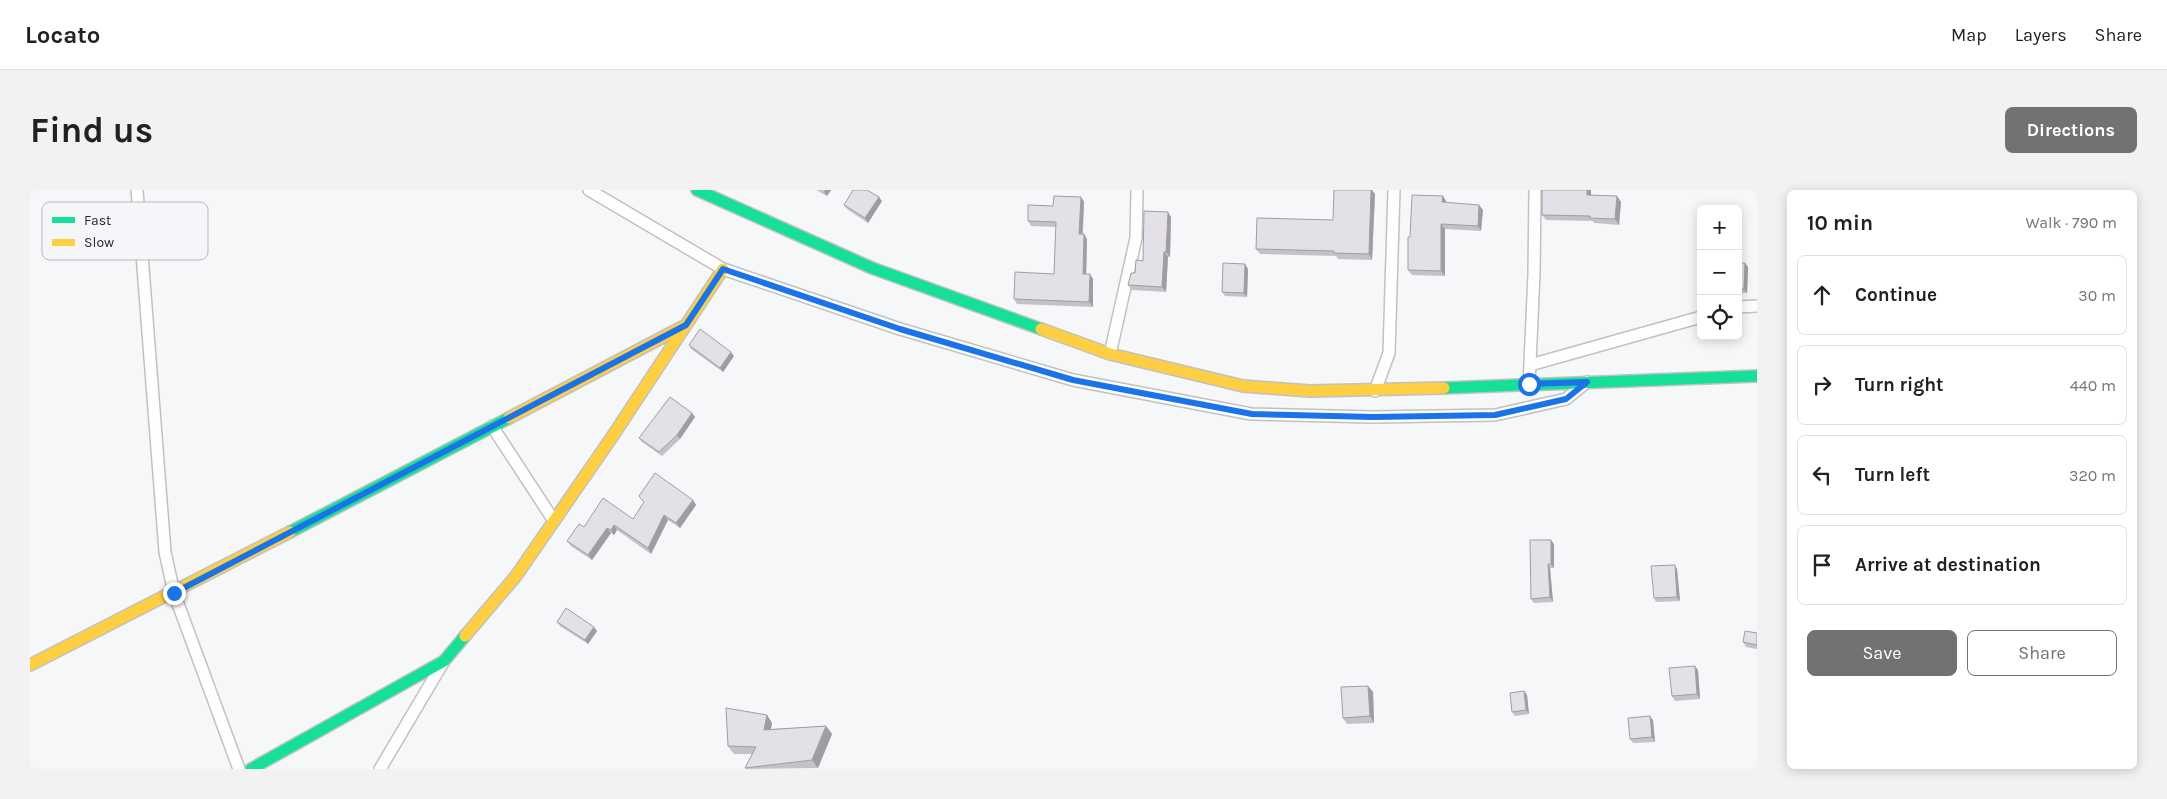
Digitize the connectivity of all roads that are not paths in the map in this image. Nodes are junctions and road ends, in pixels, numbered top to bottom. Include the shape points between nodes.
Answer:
1 (589, 190) edge
2 (697, 190) edge
3 (1137, 190) edge
4 (1394, 190) edge
5 (1534, 190) edge
6 (142, 260) edge
7 (723, 269) junction
8 (1757, 306) edge
9 (1742, 307) edge
10 (1697, 318) edge
11 (686, 325) junction
12 (1110, 354) junction
13 (1530, 365) junction
14 (1757, 376) edge
15 (1587, 382) junction
16 (1529, 384) junction
17 (1375, 391) junction
18 (492, 426) junction
19 (554, 521) junction
20 (174, 593) junction
21 (444, 661) junction
22 (30, 665) edge
23 (239, 769) edge
24 (251, 769) edge
25 (380, 769) edge

1 - 7 street
2 - 12 street via 872,268
3 - 12 street via 1136,238
4 - 17 street via 1389,352
5 - 13 street
6 - 20 street via 165,552
7 - 11 street
7 - 15 street via 900,329 1073,380 1252,414 1373,417 1495,415 1566,399
8 - 9 street
10 - 13 street
11 - 18 street
11 - 19 street
12 - 17 street via 1243,386
13 - 16 street
14 - 15 street
15 - 16 street
16 - 17 street
18 - 19 street
18 - 20 street
19 - 21 street via 516,576
20 - 22 street
20 - 23 street
21 - 24 street
21 - 25 street

